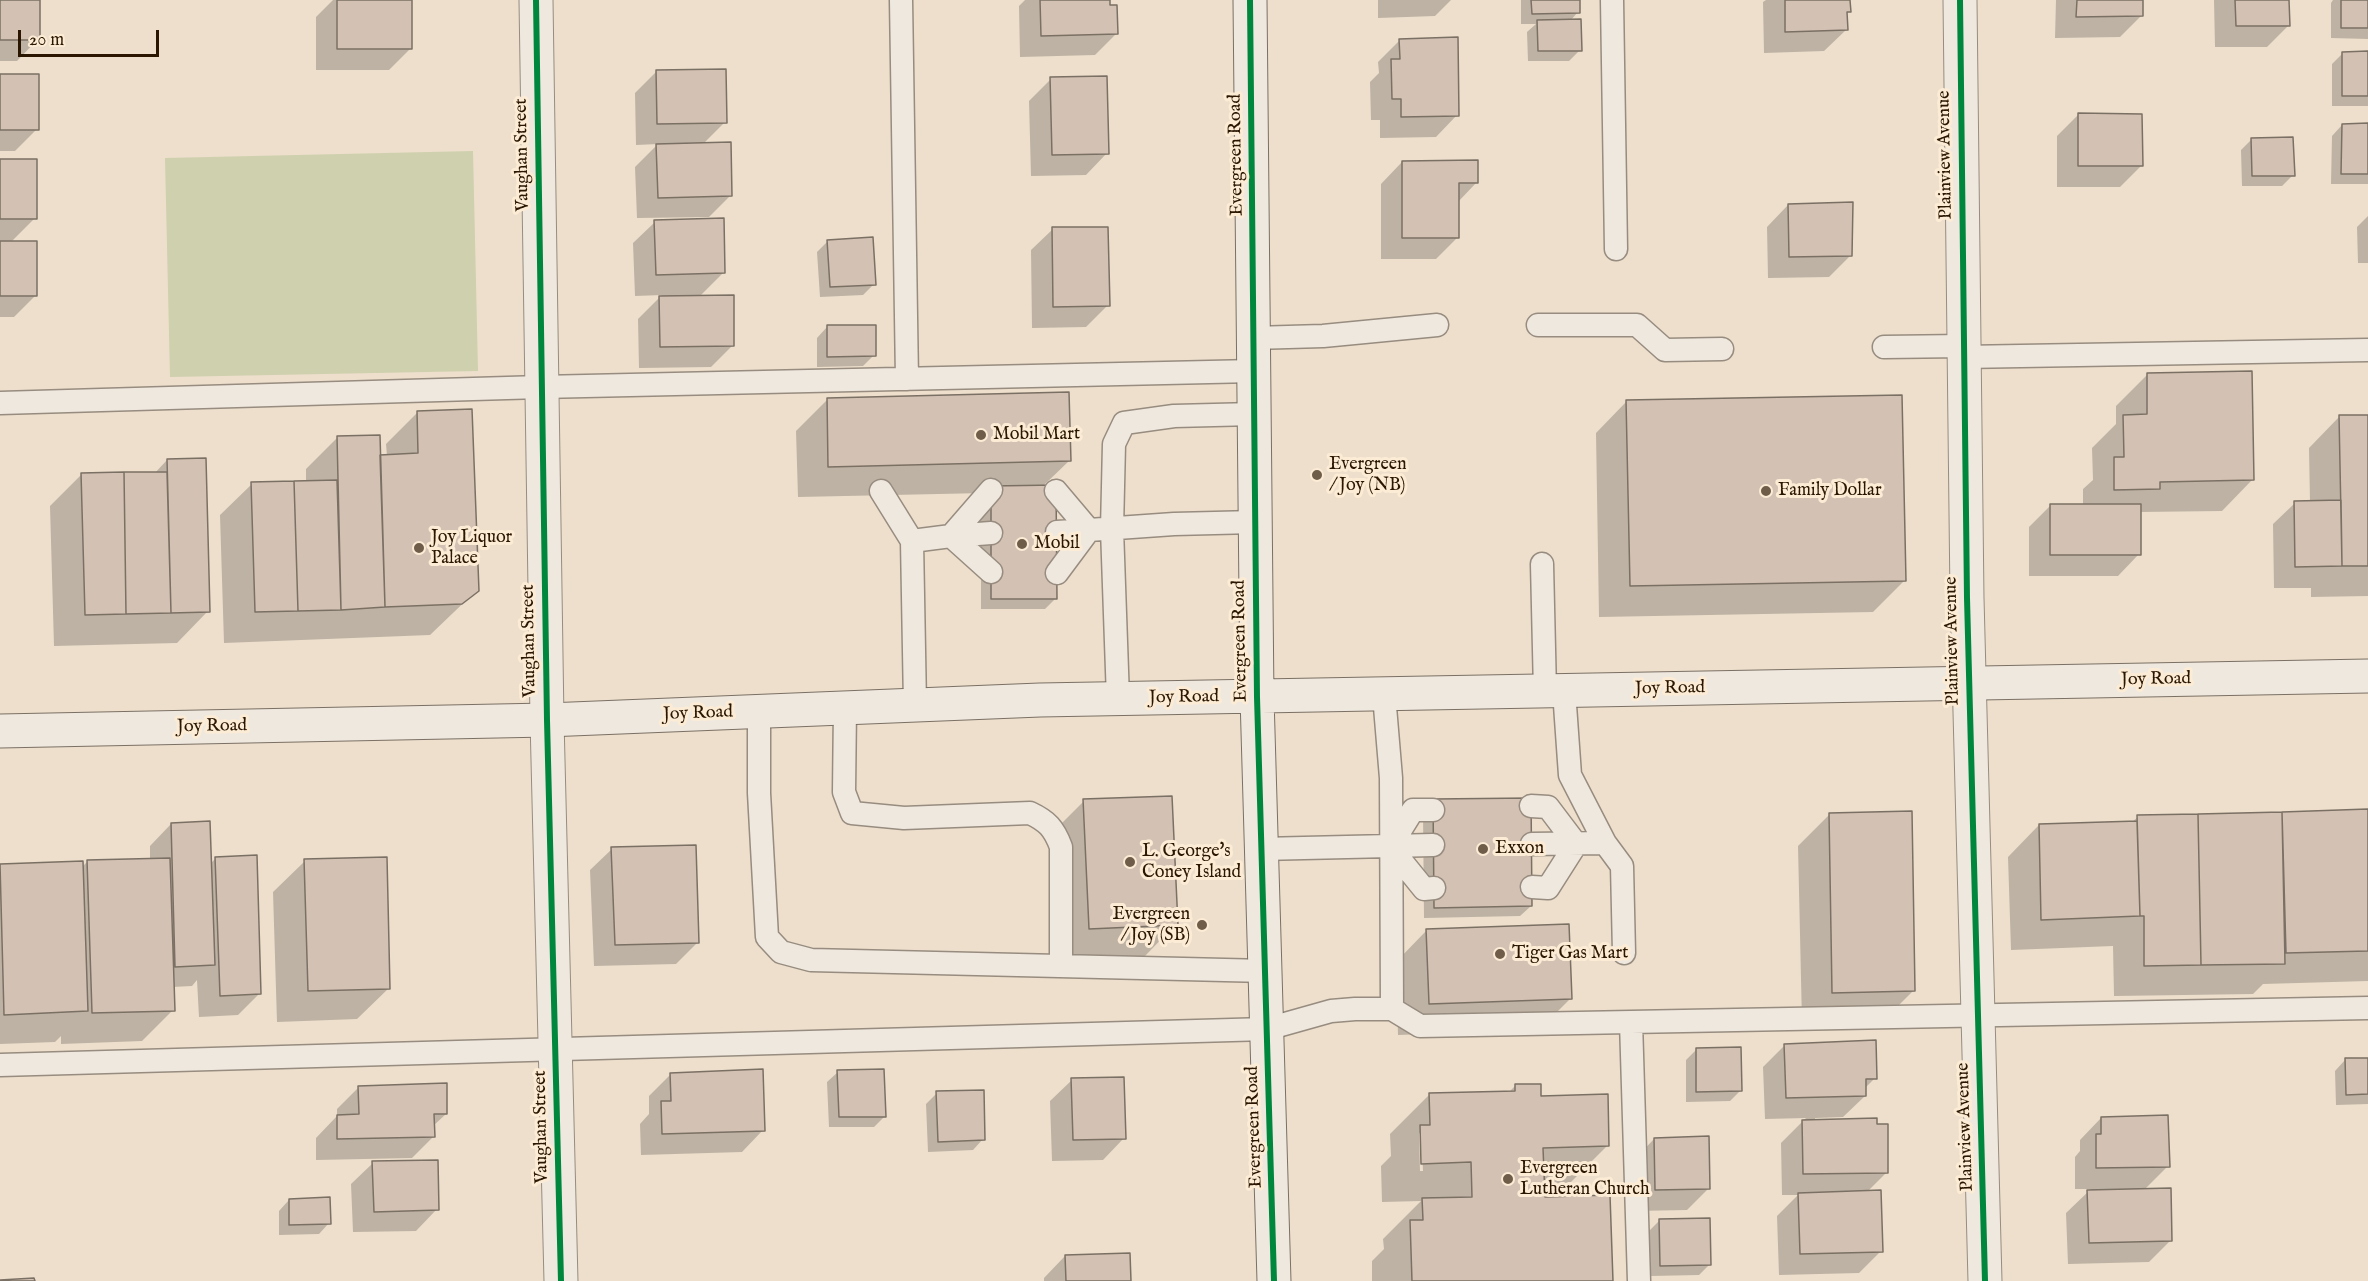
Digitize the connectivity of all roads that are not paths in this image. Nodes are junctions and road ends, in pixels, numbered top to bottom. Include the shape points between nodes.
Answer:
1 (536, 0) edge
2 (901, 0) edge
3 (1250, 0) edge
4 (1612, 0) edge
5 (1960, 0) edge
6 (1616, 249) dead end
7 (1437, 325) dead end
8 (1538, 325) dead end
9 (1253, 338) junction
10 (1884, 347) dead end
11 (1722, 349) dead end
12 (2368, 350) edge
13 (1963, 351) junction
14 (1254, 371) junction
15 (907, 379) junction
16 (542, 387) junction
17 (0, 403) edge
18 (1254, 414) junction
19 (991, 490) dead end
20 (881, 491) dead end
21 (1056, 491) dead end
22 (1255, 522) junction
23 (1112, 529) junction
24 (1089, 530) junction
25 (1057, 532) dead end
26 (991, 533) dead end
27 (951, 536) junction
28 (912, 541) junction
29 (1542, 564) dead end
30 (991, 572) dead end
31 (1057, 573) dead end
32 (2368, 676) edge
33 (1969, 683) junction
34 (1554, 692) junction
35 (1384, 695) junction
36 (1257, 698) junction
37 (1118, 699) junction
38 (915, 705) junction
39 (845, 708) junction
40 (759, 712) junction
41 (547, 720) junction
42 (0, 731) edge
43 (1531, 806) dead end
44 (1433, 810) dead end
45 (1605, 843) junction
46 (1532, 844) dead end
47 (1576, 844) junction
48 (1433, 845) dead end
49 (1389, 847) junction
50 (1262, 849) junction
51 (1532, 887) dead end
52 (1434, 888) dead end
53 (1623, 952) dead end
54 (1061, 966) junction
55 (1266, 970) junction
56 (2368, 1008) edge
57 (1392, 1009) junction
58 (1978, 1016) junction
59 (1631, 1022) junction
60 (1267, 1029) junction
61 (555, 1048) junction
62 (0, 1065) edge
63 (561, 1281) edge
64 (1274, 1281) edge
65 (1639, 1281) edge
66 (1985, 1281) edge

1 - 16 street, Vaughan Street
2 - 15 lane
3 - 9 street, Evergreen Road
4 - 6 lane
5 - 13 street, Plainview Avenue
7 - 9 lane
8 - 11 lane via 1637,325 1665,350
9 - 14 street, Evergreen Road
10 - 13 lane
12 - 13 lane
13 - 33 street, Plainview Avenue
14 - 15 lane
14 - 18 street, Evergreen Road
15 - 16 lane
16 - 17 lane
16 - 41 street, Vaughan Street
18 - 22 street, Evergreen Road
18 - 23 lane via 1124,423 1114,444
19 - 27 lane
20 - 28 lane
21 - 24 lane
22 - 23 lane
22 - 36 street, Evergreen Road
23 - 24 lane
23 - 37 lane
24 - 25 lane
24 - 31 lane
26 - 27 lane
27 - 28 lane
27 - 30 lane
28 - 38 lane
29 - 34 lane
32 - 33 street, Joy Road
33 - 34 street, Joy Road
33 - 58 street, Plainview Avenue
34 - 35 street, Joy Road
34 - 45 lane via 1570,775
35 - 36 street, Joy Road
35 - 49 lane via 1391,777
36 - 37 street, Joy Road
36 - 50 street, Evergreen Road
37 - 38 street, Joy Road
38 - 39 street, Joy Road
39 - 40 street, Joy Road
39 - 54 lane via 844,792 852,813 904,818 1030,813 1055,830 1061,847
40 - 41 street, Joy Road
40 - 54 lane via 767,937 781,952 811,960
41 - 42 street, Joy Road
41 - 61 street, Vaughan Street
43 - 47 lane via 1548,807
44 - 49 lane via 1413,810
45 - 47 lane
45 - 53 lane via 1622,866
46 - 47 lane
47 - 51 lane via 1548,888
48 - 49 lane
49 - 50 lane
49 - 52 lane via 1424,889
49 - 57 lane
50 - 55 street, Evergreen Road
54 - 55 lane
55 - 60 street, Evergreen Road
56 - 58 lane
57 - 59 lane via 1420,1026
57 - 60 lane via 1331,1011
58 - 59 lane
58 - 66 street, Plainview Avenue
59 - 65 lane
60 - 61 lane
60 - 64 street, Evergreen Road
61 - 62 lane
61 - 63 street, Vaughan Street

